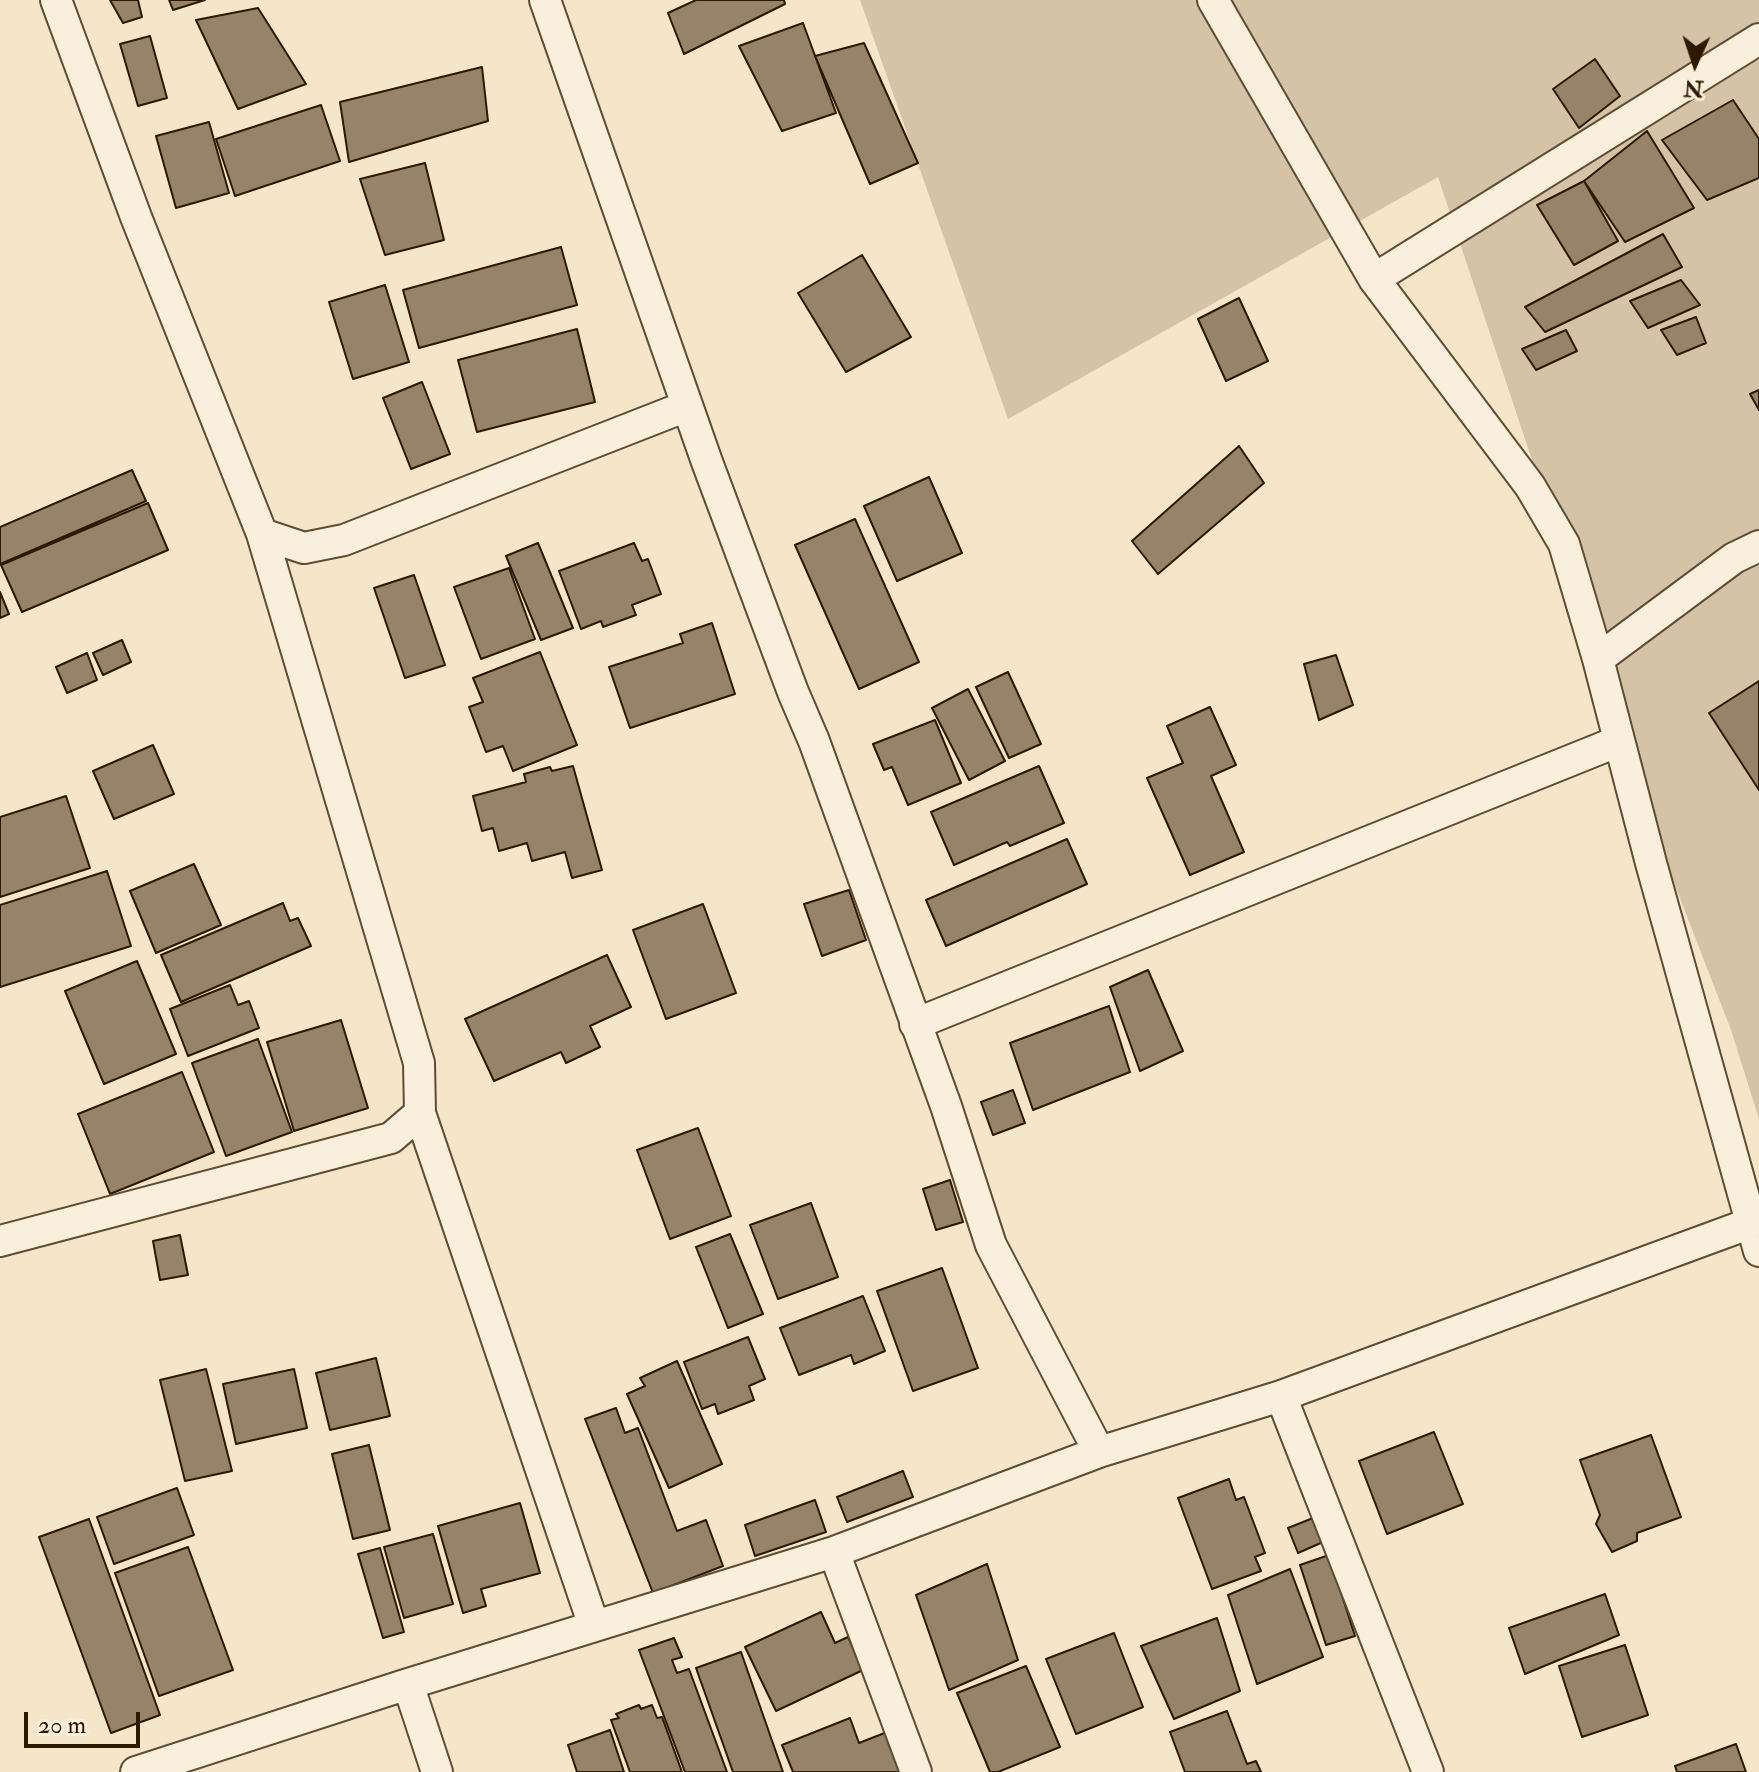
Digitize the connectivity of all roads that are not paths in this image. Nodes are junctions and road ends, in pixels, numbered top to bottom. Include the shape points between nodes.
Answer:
1 (56, 0) edge
2 (545, 0) edge
3 (1213, 0) edge
4 (1759, 39) edge
5 (1374, 279) junction
6 (687, 406) junction
7 (262, 534) junction
8 (1759, 546) edge
9 (1598, 659) junction
10 (1619, 741) junction
11 (915, 1024) junction
12 (420, 1113) junction
13 (1755, 1237) edge
14 (0, 1241) edge
15 (1281, 1396) junction
16 (1099, 1452) junction
17 (834, 1552) junction
18 (594, 1626) junction
19 (408, 1684) junction
20 (136, 1772) edge
21 (437, 1772) edge
22 (916, 1772) edge
23 (1428, 1772) edge

1 - 7 street
2 - 6 street
3 - 5 street
4 - 5 street
5 - 9 street via 1530,486 1564,544
6 - 7 street via 344,540 304,548
6 - 11 street
7 - 12 street via 419,1063
8 - 9 street via 1734,558
9 - 10 street
10 - 11 street
10 - 13 street
11 - 16 street via 991,1245
12 - 14 street via 391,1138
12 - 18 street
13 - 15 street
15 - 16 street
15 - 23 street
16 - 17 street
17 - 18 street
17 - 22 street
18 - 19 street
19 - 20 street
19 - 21 street

